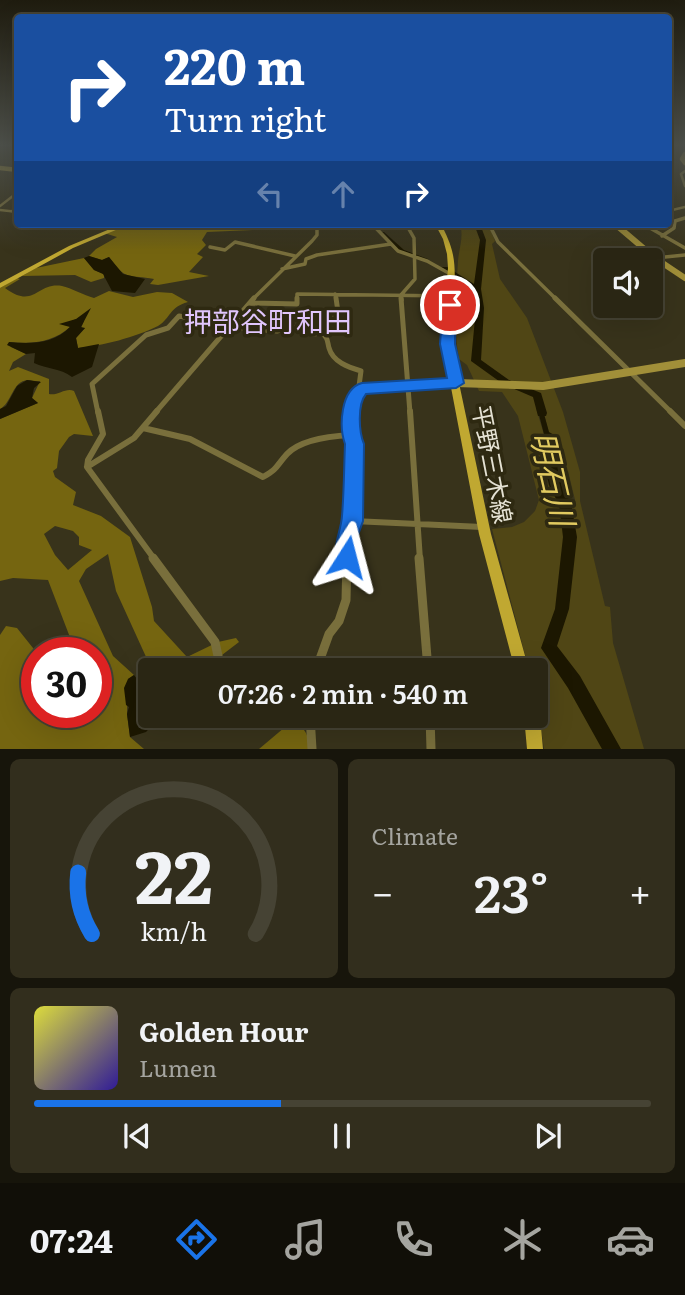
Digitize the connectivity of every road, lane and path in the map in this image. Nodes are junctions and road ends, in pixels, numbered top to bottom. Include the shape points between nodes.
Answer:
1 (14, 196) edge
2 (0, 208) edge
3 (685, 218) edge
4 (110, 228) edge
5 (117, 228) edge
6 (317, 228) edge
7 (375, 228) edge
8 (408, 228) edge
9 (440, 228) edge
10 (491, 228) edge
11 (620, 228) edge
12 (649, 228) edge
13 (662, 236) junction
14 (391, 244) junction
15 (210, 247) dead end
16 (643, 248) edge
17 (685, 248) edge
18 (685, 255) edge
19 (295, 256) junction
20 (414, 256) junction
21 (673, 256) junction
22 (663, 257) edge
23 (685, 261) edge
24 (663, 263) edge
25 (282, 269) junction
26 (452, 274) junction
27 (685, 278) edge
28 (0, 284) edge
29 (335, 294) junction
30 (401, 295) junction
31 (450, 296) junction
32 (250, 303) junction
33 (229, 327) junction
34 (322, 333) junction
35 (685, 363) edge
36 (631, 373) junction
37 (458, 383) junction
38 (410, 385) junction
39 (362, 389) junction
40 (685, 426) edge
41 (143, 428) junction
42 (351, 435) junction
43 (87, 467) junction
44 (353, 521) junction
45 (417, 525) junction
46 (484, 527) junction
47 (218, 658) edge
48 (320, 658) edge
49 (427, 658) edge
50 (518, 658) edge
51 (311, 728) edge
52 (430, 728) edge
53 (533, 728) edge
54 (312, 749) edge
55 (431, 749) edge
56 (535, 749) edge

1 - 2 street
3 - 13 street via 675,221 674,228
4 - 28 main road via 60,249
5 - 28 main road
6 - 19 street via 317,235
7 - 14 street
8 - 20 street via 414,238
9 - 26 main road, 平野三木線 via 451,251
10 - 36 street via 498,242
11 - 16 street
12 - 13 street
13 - 17 street
14 - 20 street
14 - 25 street via 317,255 305,264
15 - 19 street via 225,250 235,242
18 - 21 street
19 - 25 street
20 - 26 street
20 - 30 street via 415,279
21 - 22 street
21 - 23 street
24 - 27 street
25 - 32 street
26 - 31 main road, 平野三木線
29 - 30 street
29 - 32 street via 297,294 297,304
29 - 34 street via 338,312
30 - 31 street
30 - 38 street
31 - 37 main road, 平野三木線 via 447,344
32 - 33 street
33 - 34 street via 261,331 291,327
33 - 41 street
33 - 43 street via 179,316 168,328 146,335 92,384 103,434
34 - 39 street via 328,338 327,350 332,356 360,371
35 - 36 street
36 - 37 street via 558,384
36 - 40 street
37 - 38 street
37 - 46 main road, 平野三木線 via 467,453
38 - 39 street
38 - 45 street
39 - 42 street via 354,398
41 - 42 street via 190,439 257,477 279,468 288,453 322,437
41 - 43 street via 118,450
42 - 44 street via 355,444
43 - 47 street via 215,642
44 - 45 street
44 - 48 street via 347,535 346,600
45 - 46 street
45 - 49 street
46 - 50 main road, 平野三木線
51 - 54 street
52 - 55 street
53 - 56 main road

